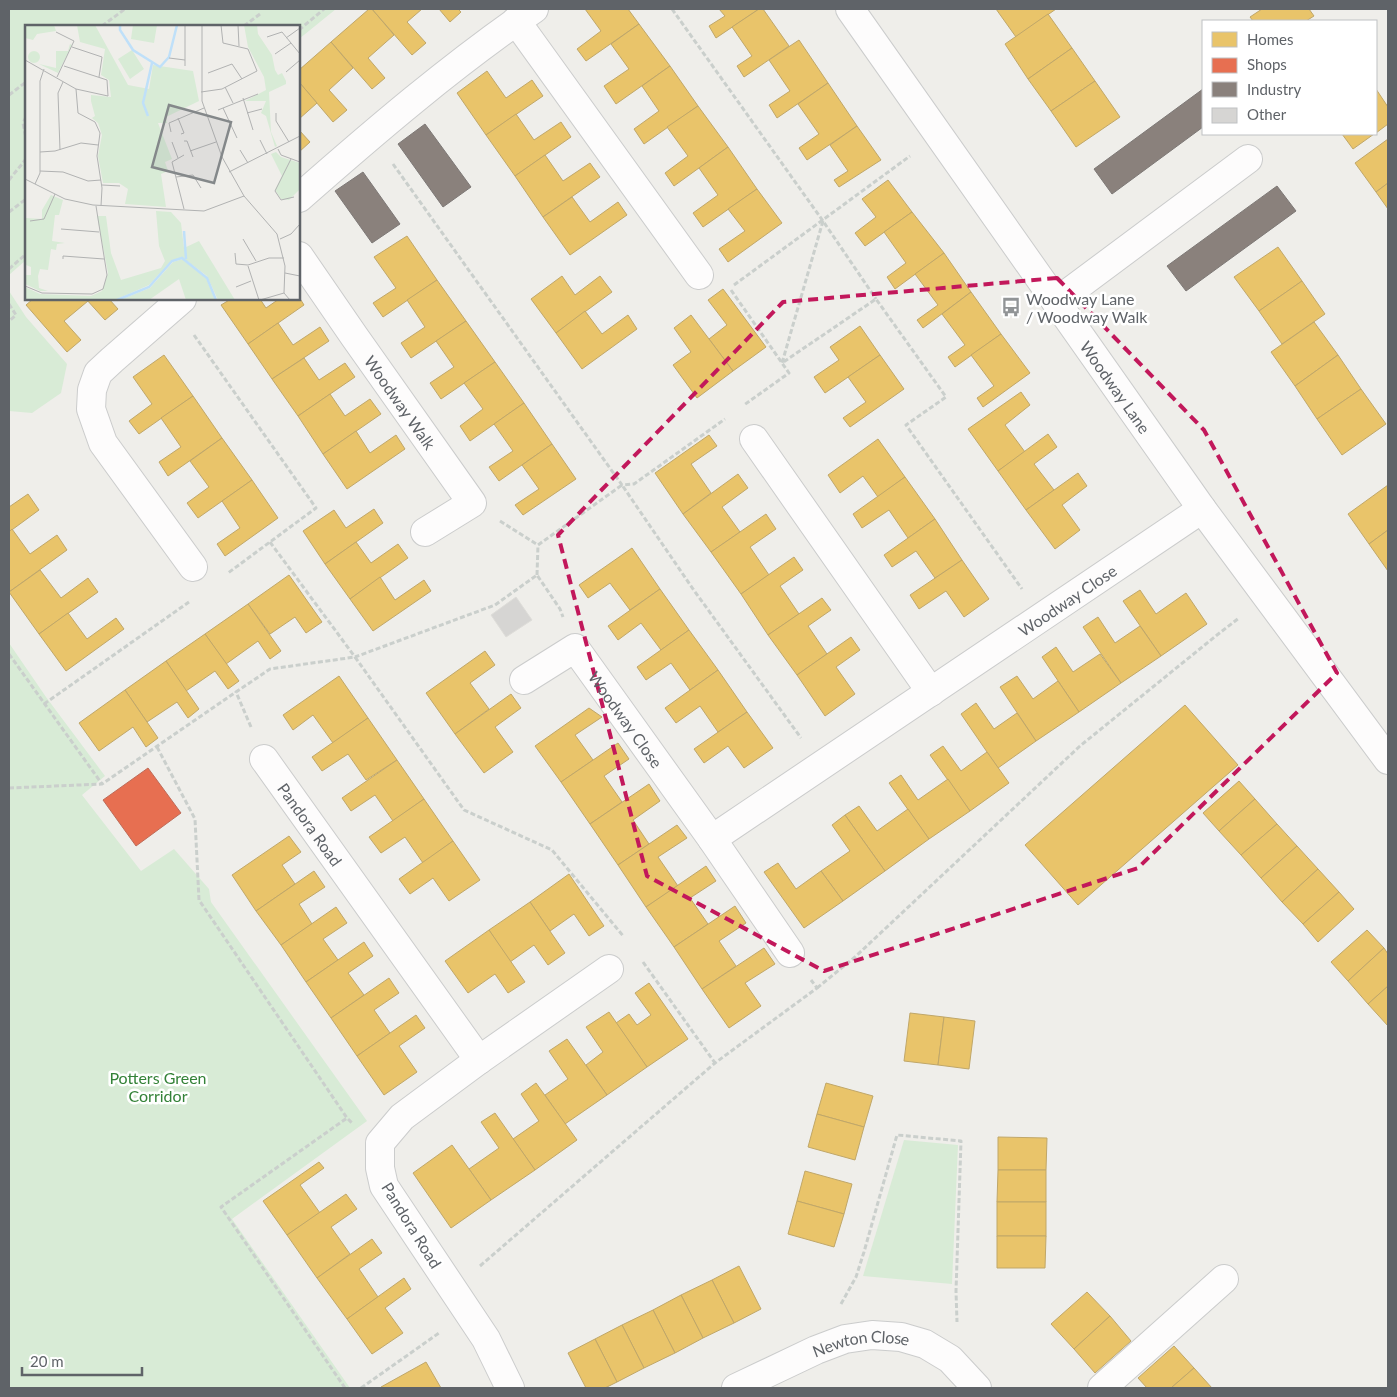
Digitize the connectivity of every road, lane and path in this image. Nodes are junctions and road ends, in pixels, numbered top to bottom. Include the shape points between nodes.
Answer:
1 (125, 9) edge
2 (324, 9) edge
3 (672, 9) edge
4 (850, 9) edge
5 (260, 14) dead end
6 (525, 15) edge
7 (103, 25) edge
8 (245, 25) edge
9 (300, 29) edge
10 (25, 83) edge
11 (9, 95) edge
12 (25, 119) edge
13 (25, 133) edge
14 (372, 135) junction
15 (939, 135) junction
16 (1248, 159) dead end
17 (25, 160) edge
18 (9, 180) edge
19 (300, 197) edge
20 (25, 199) edge
21 (9, 212) edge
22 (823, 221) junction
23 (25, 255) edge
24 (300, 257) edge
25 (9, 268) edge
26 (699, 275) dead end
27 (876, 299) junction
28 (178, 302) edge
29 (1056, 302) junction
30 (9, 304) edge
31 (9, 321) edge
32 (782, 363) junction
33 (743, 406) dead end
34 (728, 416) dead end
35 (754, 438) dead end
36 (622, 485) junction
37 (472, 503) junction
38 (1202, 509) junction
39 (425, 532) dead end
40 (270, 542) junction
41 (538, 545) junction
42 (537, 575) junction
43 (200, 578) junction
44 (1267, 598) junction
45 (1042, 617) junction
46 (574, 648) junction
47 (9, 654) edge
48 (355, 658) junction
49 (524, 680) dead end
50 (236, 692) junction
51 (931, 692) junction
52 (44, 704) junction
53 (156, 747) junction
54 (264, 759) joint
55 (1388, 760) edge
56 (821, 766) junction
57 (102, 784) junction
58 (9, 788) edge
59 (712, 839) junction
60 (630, 944) dead end
61 (790, 952) joint
62 (642, 959) dead end
63 (609, 969) dead end
64 (817, 988) junction
65 (479, 1060) junction
66 (715, 1063) junction
67 (347, 1118) junction
68 (380, 1143) junction
69 (1224, 1279) dead end
70 (453, 1289) junction
71 (468, 1312) junction
72 (957, 1323) dead end
73 (816, 1350) junction
74 (345, 1388) edge
75 (361, 1388) edge
76 (510, 1388) edge
77 (736, 1388) edge
78 (977, 1388) edge
79 (1102, 1388) edge

1 - 7 path
2 - 9 path
3 - 22 path
4 - 15 street, Woodway Lane
5 - 8 path
6 - 14 street via 452,69
6 - 26 street
10 - 11 path
12 - 13 path
14 - 19 street
14 - 36 path
15 - 22 path
15 - 29 street, Woodway Lane
16 - 29 street
17 - 18 path
20 - 21 path
22 - 27 path
22 - 32 path
22 - 32 path via 729,288
23 - 25 path
24 - 37 street, Woodway Walk
27 - 32 path
27 - 45 path via 946,397 906,425
28 - 40 path via 316,508
28 - 43 street via 98,373 92,390 91,409 103,443
29 - 38 street, Woodway Lane
30 - 31 path via 16,315
32 - 33 path via 789,373
34 - 36 path via 634,484
35 - 51 street
36 - 41 path
36 - 56 path
37 - 39 street
37 - 41 path
38 - 44 street, Woodway Lane
38 - 45 street, Woodway Close
40 - 43 path
40 - 48 path
41 - 42 path
42 - 46 path via 560,609
42 - 48 path via 496,605
43 - 52 path
44 - 55 street, Woodway Lane
44 - 64 path via 1080,746 855,957
45 - 51 street, Woodway Close
46 - 49 street
46 - 59 street, Woodway Close
47 - 52 path
48 - 50 path via 270,669
48 - 60 path via 464,810 552,850
50 - 53 path
50 - 54 path
51 - 56 street, Woodway Close
52 - 57 path
53 - 57 path
53 - 67 path via 196,819 199,900
54 - 65 street, Pandora Road
56 - 59 street, Woodway Close
57 - 58 path
59 - 61 street, Woodway Close
61 - 64 path
62 - 66 path
63 - 65 street
64 - 66 path
65 - 68 street via 402,1117
66 - 70 path
67 - 68 path via 375,1143
67 - 74 path via 221,1207
68 - 70 street, Pandora Road via 384,1186
69 - 79 street
70 - 71 street, Pandora Road
71 - 75 path
71 - 76 street, Pandora Road via 486,1338
72 - 73 path via 961,1141 897,1135 856,1277
73 - 77 street, Newton Close
73 - 78 street, Newton Close via 845,1339 872,1335 901,1337 926,1344 950,1359

